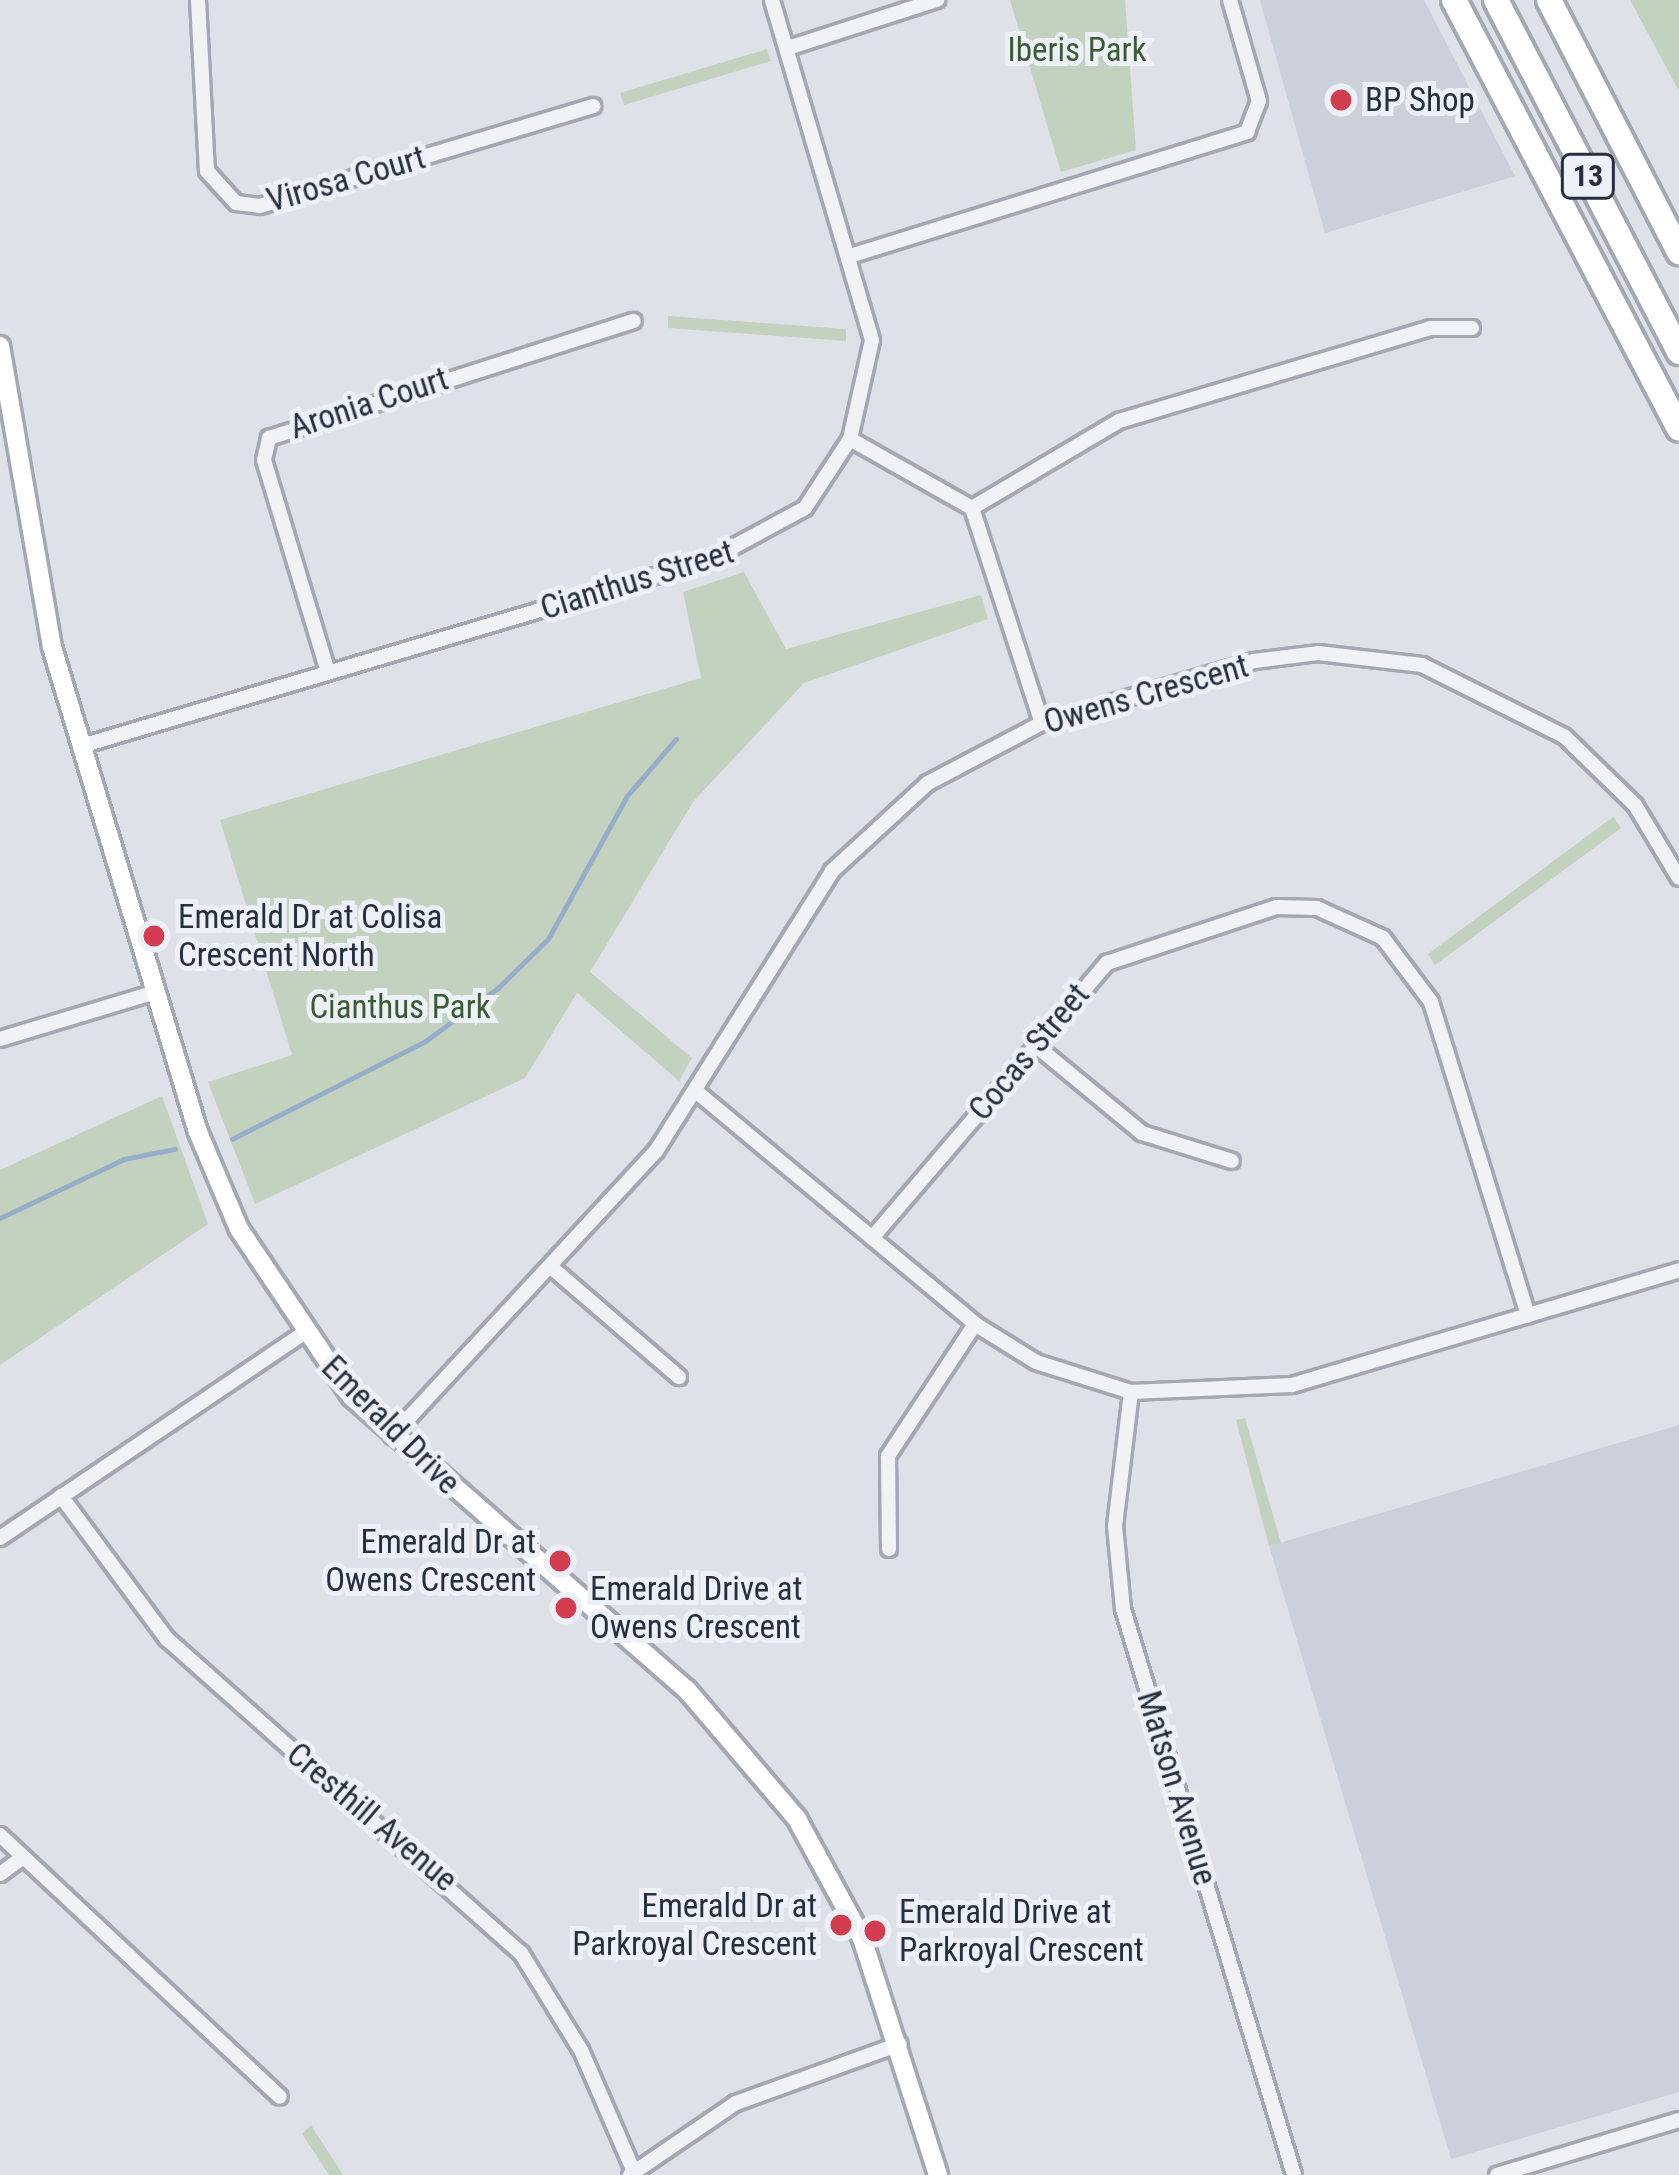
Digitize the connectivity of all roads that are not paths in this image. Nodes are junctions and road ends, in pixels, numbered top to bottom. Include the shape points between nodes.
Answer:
1 (198, 0) edge
2 (772, 0) edge
3 (937, 0) edge
4 (1230, 0) edge
5 (1454, 0) edge
6 (1496, 0) edge
7 (1549, 0) edge
8 (788, 48) junction
9 (593, 106) dead end
10 (1679, 252) edge
11 (853, 255) junction
12 (634, 321) dead end
13 (1472, 328) dead end
14 (0, 346) edge
15 (1679, 352) edge
16 (1679, 429) edge
17 (850, 440) junction
18 (972, 508) junction
19 (328, 672) junction
20 (1042, 723) junction
21 (81, 746) junction
22 (1679, 878) edge
23 (156, 992) junction
24 (0, 1039) edge
25 (1034, 1044) junction
26 (697, 1092) junction
27 (1232, 1160) dead end
28 (872, 1238) junction
29 (551, 1268) junction
30 (1679, 1270) edge
31 (1528, 1315) junction
32 (975, 1324) junction
33 (302, 1334) junction
34 (679, 1378) dead end
35 (1132, 1392) junction
36 (392, 1436) junction
37 (61, 1496) junction
38 (0, 1538) edge
39 (889, 1549) dead end
40 (0, 1835) edge
41 (22, 1858) junction
42 (0, 1874) edge
43 (900, 2044) junction
44 (280, 2098) dead end
45 (1679, 2120) edge
46 (632, 2174) edge
47 (938, 2175) edge
48 (1294, 2175) edge
49 (1497, 2175) edge

1 - 9 street, Virosa Court via 207,171 236,203 260,206
2 - 8 street, Cianthus Street
3 - 8 street
4 - 11 street via 1259,101 1247,132
5 - 16 highway
6 - 15 highway, 13
7 - 10 highway, 13
8 - 11 street, Cianthus Street
11 - 17 street, Cianthus Street via 872,340
12 - 19 street, Aronia Court via 269,438 264,460
13 - 18 street via 1430,328 1119,421
14 - 21 street, Emerald Drive via 32,561
17 - 18 street
17 - 19 street, Cianthus Street via 805,508 739,551
18 - 20 street
19 - 21 street, Cianthus Street
20 - 22 street, Owens Crescent via 1254,661 1318,653 1422,665 1564,736 1635,805
20 - 26 street, Owens Crescent via 876,823 795,915
21 - 23 street, Emerald Drive
23 - 24 street
23 - 33 street, Emerald Drive via 218,1186
25 - 27 street via 1142,1133
25 - 28 street, Cocas Street
25 - 31 street, Cocas Street via 1107,963 1143,945 1276,907 1356,920 1432,1002
26 - 28 street
26 - 29 street, Owens Crescent
28 - 32 street
29 - 34 street
29 - 36 street, Owens Crescent
30 - 31 street
31 - 35 street via 1292,1385
32 - 35 street via 1036,1362
32 - 39 street via 888,1456
33 - 36 street, Emerald Drive
33 - 37 street
35 - 48 street, Matson Avenue via 1114,1526 1123,1609
36 - 43 street, Emerald Drive via 687,1690 752,1760 838,1886
37 - 38 street
37 - 46 street, Cresthill Avenue via 167,1639 521,1953 581,2050
40 - 41 street
41 - 42 street
41 - 44 street
43 - 46 street via 736,2103
43 - 47 street, Emerald Drive
45 - 49 street

